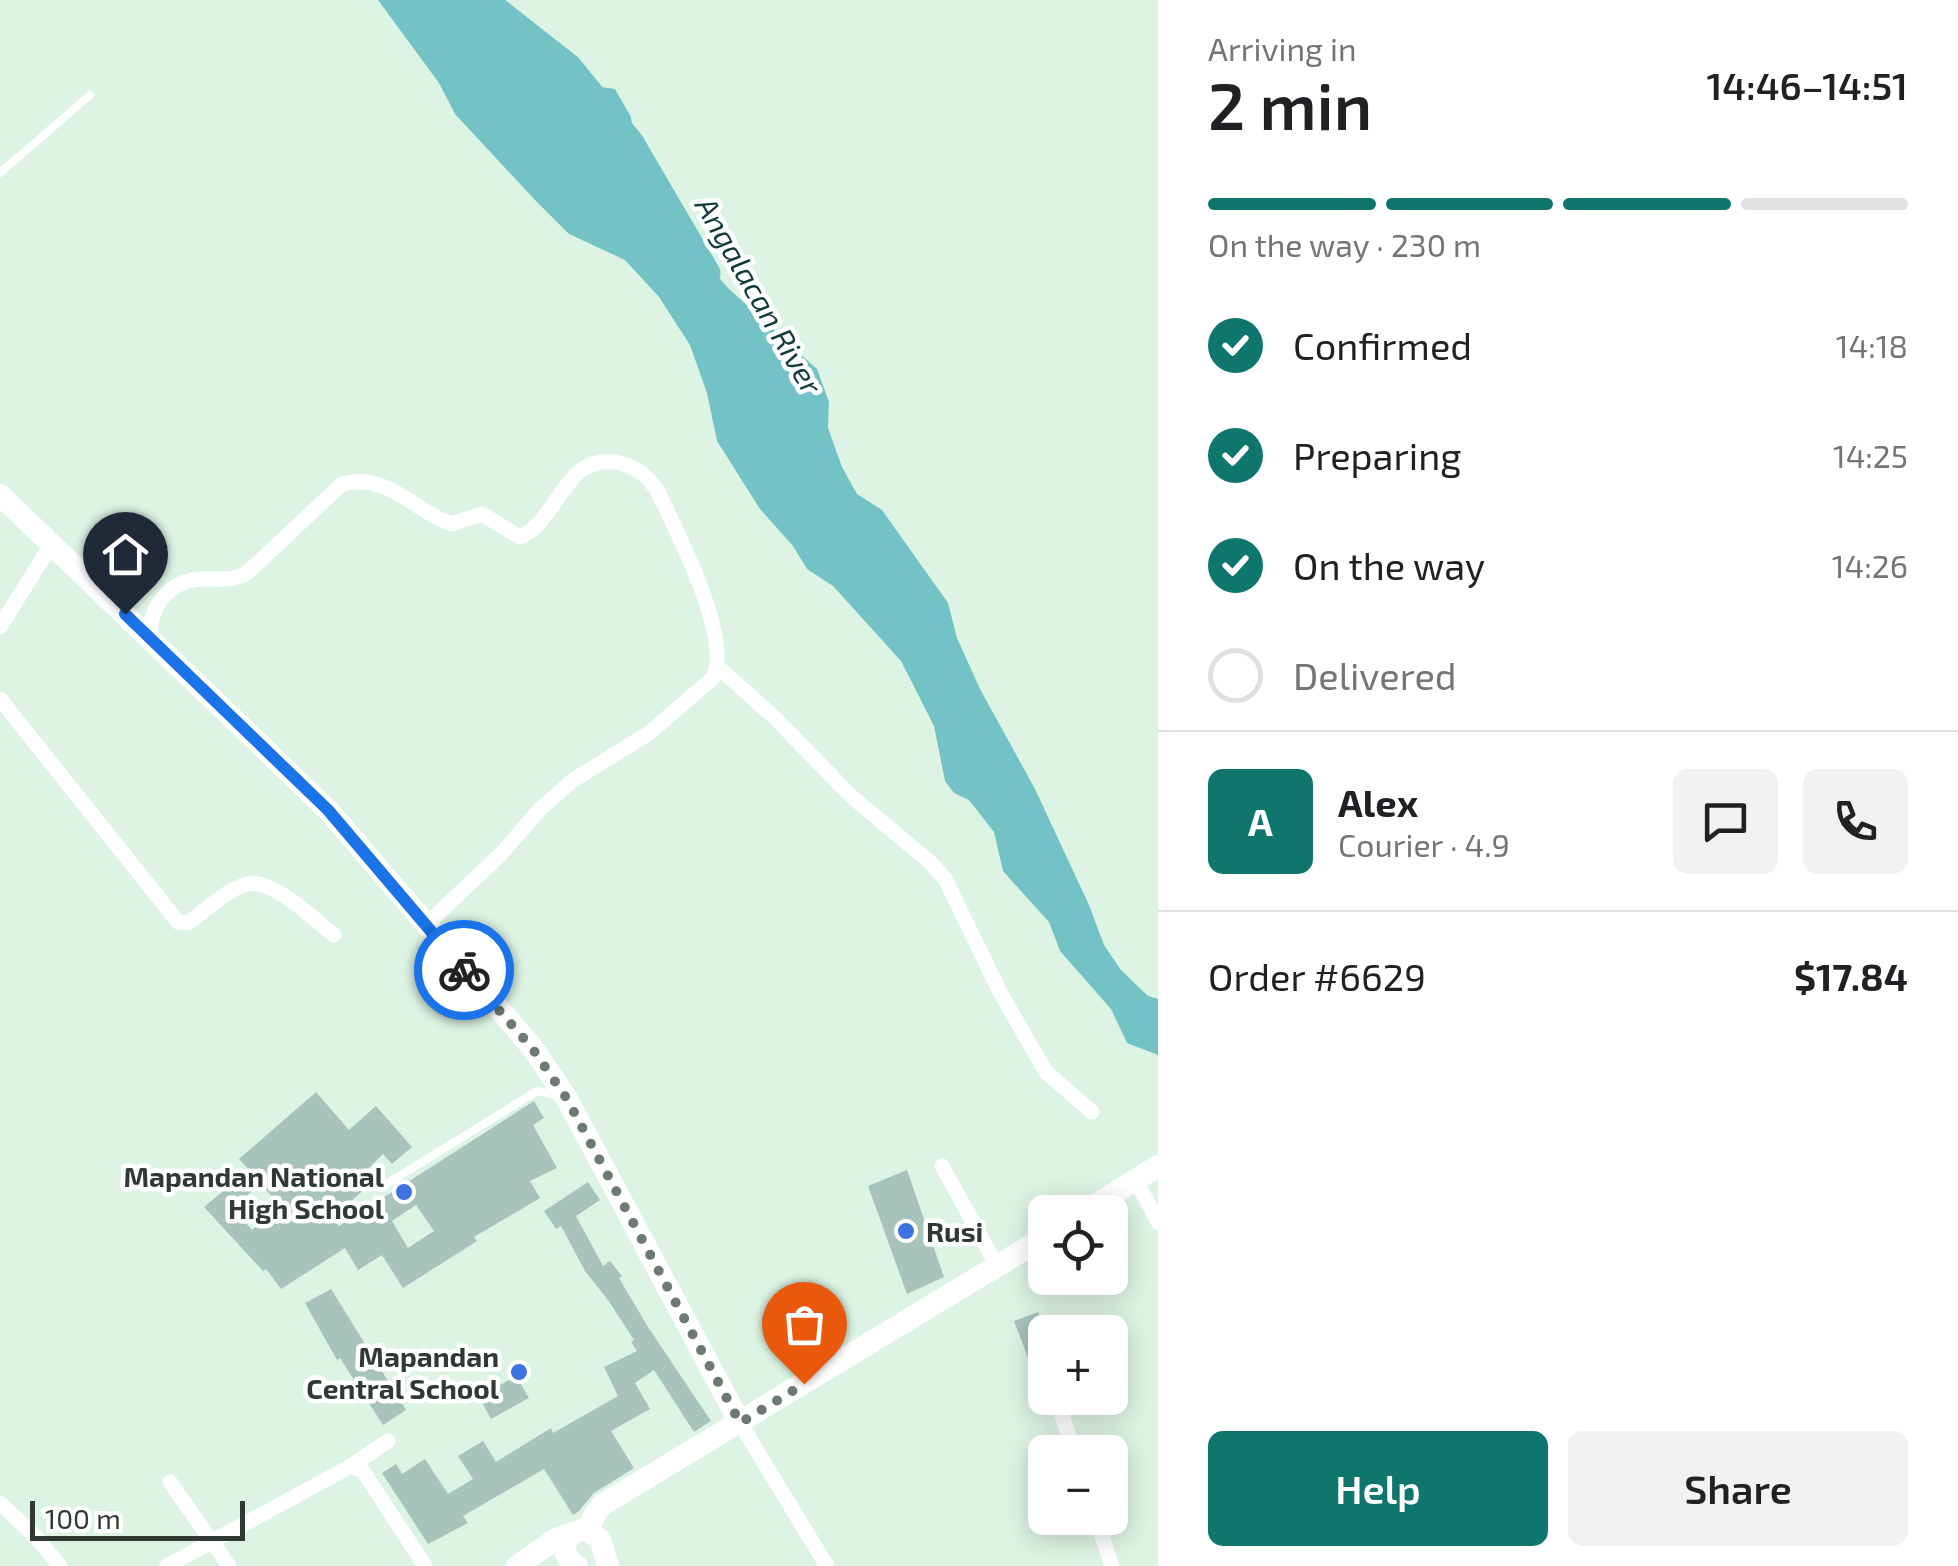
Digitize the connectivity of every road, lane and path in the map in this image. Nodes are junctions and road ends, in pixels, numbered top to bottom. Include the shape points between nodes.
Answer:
1 (90, 95) dead end
2 (0, 173) edge
3 (0, 496) edge
4 (51, 545) junction
5 (0, 627) edge
6 (150, 638) junction
7 (718, 667) junction
8 (0, 699) edge
9 (426, 925) junction
10 (334, 934) dead end
11 (567, 1099) junction
12 (1092, 1112) dead end
13 (942, 1166) dead end
14 (1158, 1166) edge
15 (1136, 1181) junction
16 (380, 1188) dead end
17 (1113, 1195) edge
18 (1158, 1222) edge
19 (1028, 1247) edge
20 (997, 1266) junction
21 (740, 1423) junction
22 (388, 1441) dead end
23 (351, 1466) junction
24 (170, 1482) dead end
25 (0, 1503) edge
26 (582, 1531) junction
27 (1102, 1535) edge
28 (214, 1542) junction
29 (600, 1562) edge
30 (60, 1566) edge
31 (167, 1566) edge
32 (229, 1566) edge
33 (425, 1566) edge
34 (517, 1566) edge
35 (577, 1566) edge
36 (826, 1566) edge
37 (1112, 1566) edge

1 - 2 lane
3 - 4 street
4 - 5 street
4 - 6 street
6 - 7 street via 152,610 172,589 247,574 342,484 381,484 451,524 489,516 520,537 581,468 610,461 647,476 657,490 703,592 718,641
6 - 9 street via 328,810
7 - 9 street via 648,734 573,780
7 - 12 street via 850,796 931,862 1046,1072
8 - 10 street via 178,922 188,923 243,885 257,883
9 - 11 street
11 - 16 lane via 537,1090
11 - 21 street
13 - 20 street
14 - 15 street
15 - 17 street
15 - 18 street
19 - 20 street
20 - 21 street
21 - 26 street via 602,1505
21 - 36 street
22 - 23 street
23 - 28 street
23 - 33 street via 363,1471
24 - 28 street
25 - 30 street
26 - 29 street via 600,1539
26 - 34 street
26 - 35 street via 565,1547
27 - 37 street
28 - 31 street
28 - 32 street

